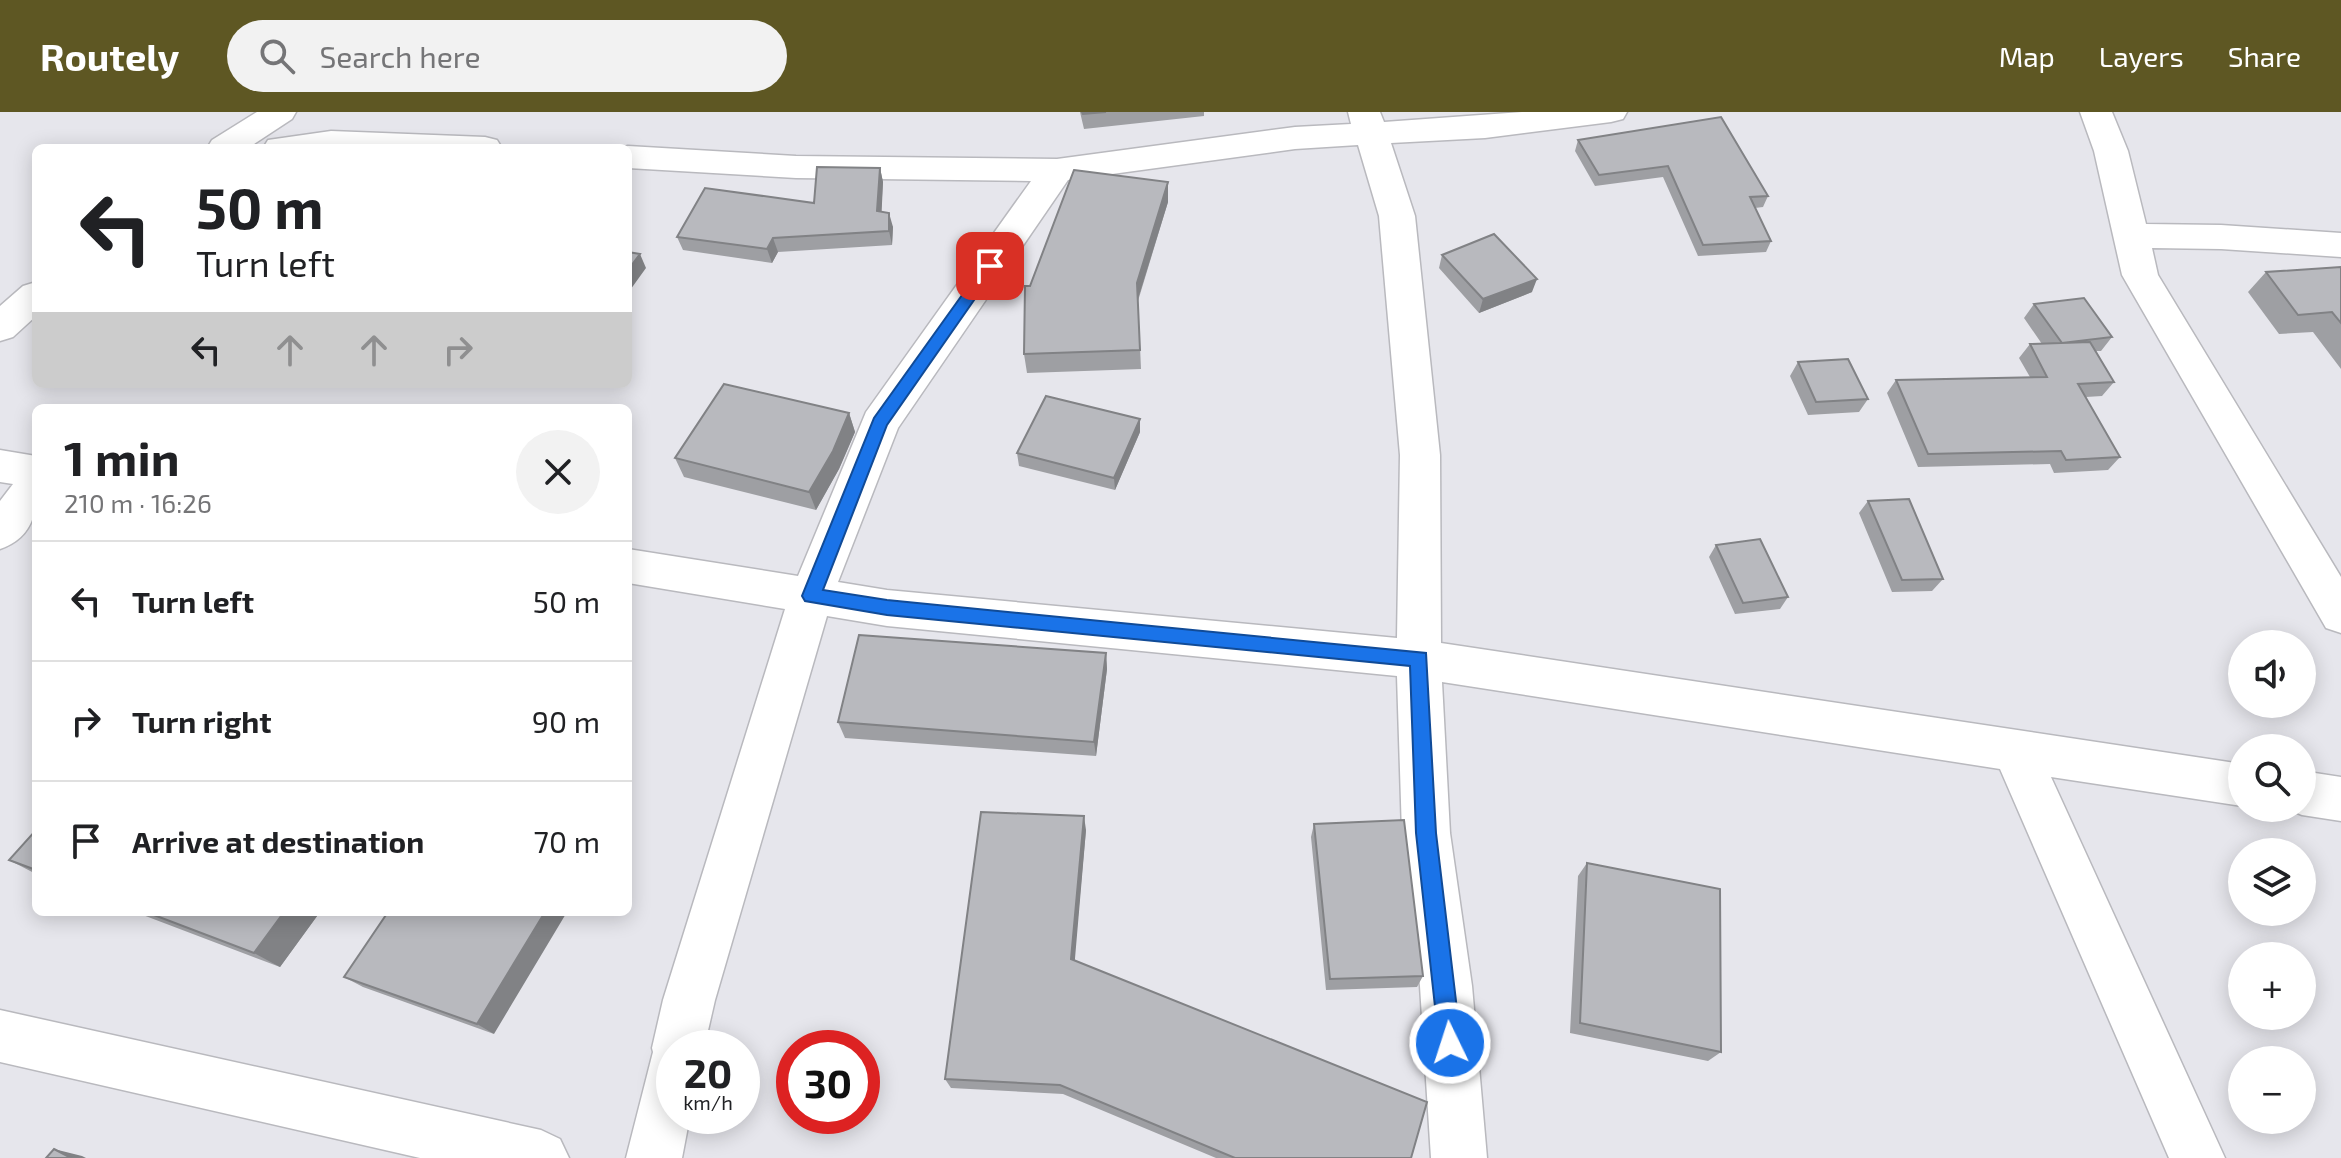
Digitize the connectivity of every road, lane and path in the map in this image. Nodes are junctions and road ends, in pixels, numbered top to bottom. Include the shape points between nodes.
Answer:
1 (280, 112) edge
2 (334, 112) edge
3 (1611, 112) edge
4 (2096, 112) edge
5 (1368, 123) edge
6 (230, 144) edge
7 (294, 144) edge
8 (320, 144) edge
9 (415, 144) edge
10 (632, 157) edge
11 (1057, 170) junction
12 (2129, 236) junction
13 (2341, 245) edge
14 (32, 299) edge
15 (0, 327) edge
16 (0, 466) edge
17 (32, 471) edge
18 (32, 490) edge
19 (0, 532) edge
20 (632, 567) edge
21 (811, 596) junction
22 (2341, 615) edge
23 (1419, 659) junction
24 (2015, 749) junction
25 (2228, 783) edge
26 (2316, 795) edge
27 (2341, 799) edge
28 (682, 1030) edge
29 (0, 1036) edge
30 (659, 1134) edge
31 (541, 1158) edge
32 (654, 1158) edge
33 (1459, 1158) edge
34 (2197, 1158) edge

1 - 6 street
2 - 7 street
3 - 5 street via 1485,127
4 - 12 street via 2111,151
5 - 11 street
5 - 23 street via 1397,216 1420,455
8 - 9 street
10 - 11 street via 796,167
11 - 21 street via 880,423
12 - 13 street
12 - 22 street via 2140,275
14 - 15 street
16 - 17 street
18 - 19 street
20 - 21 street
21 - 23 street via 887,608
21 - 28 street
23 - 24 street
23 - 33 street via 1426,833 1446,986
24 - 25 street
24 - 34 street
26 - 27 street
29 - 31 street
30 - 32 street

